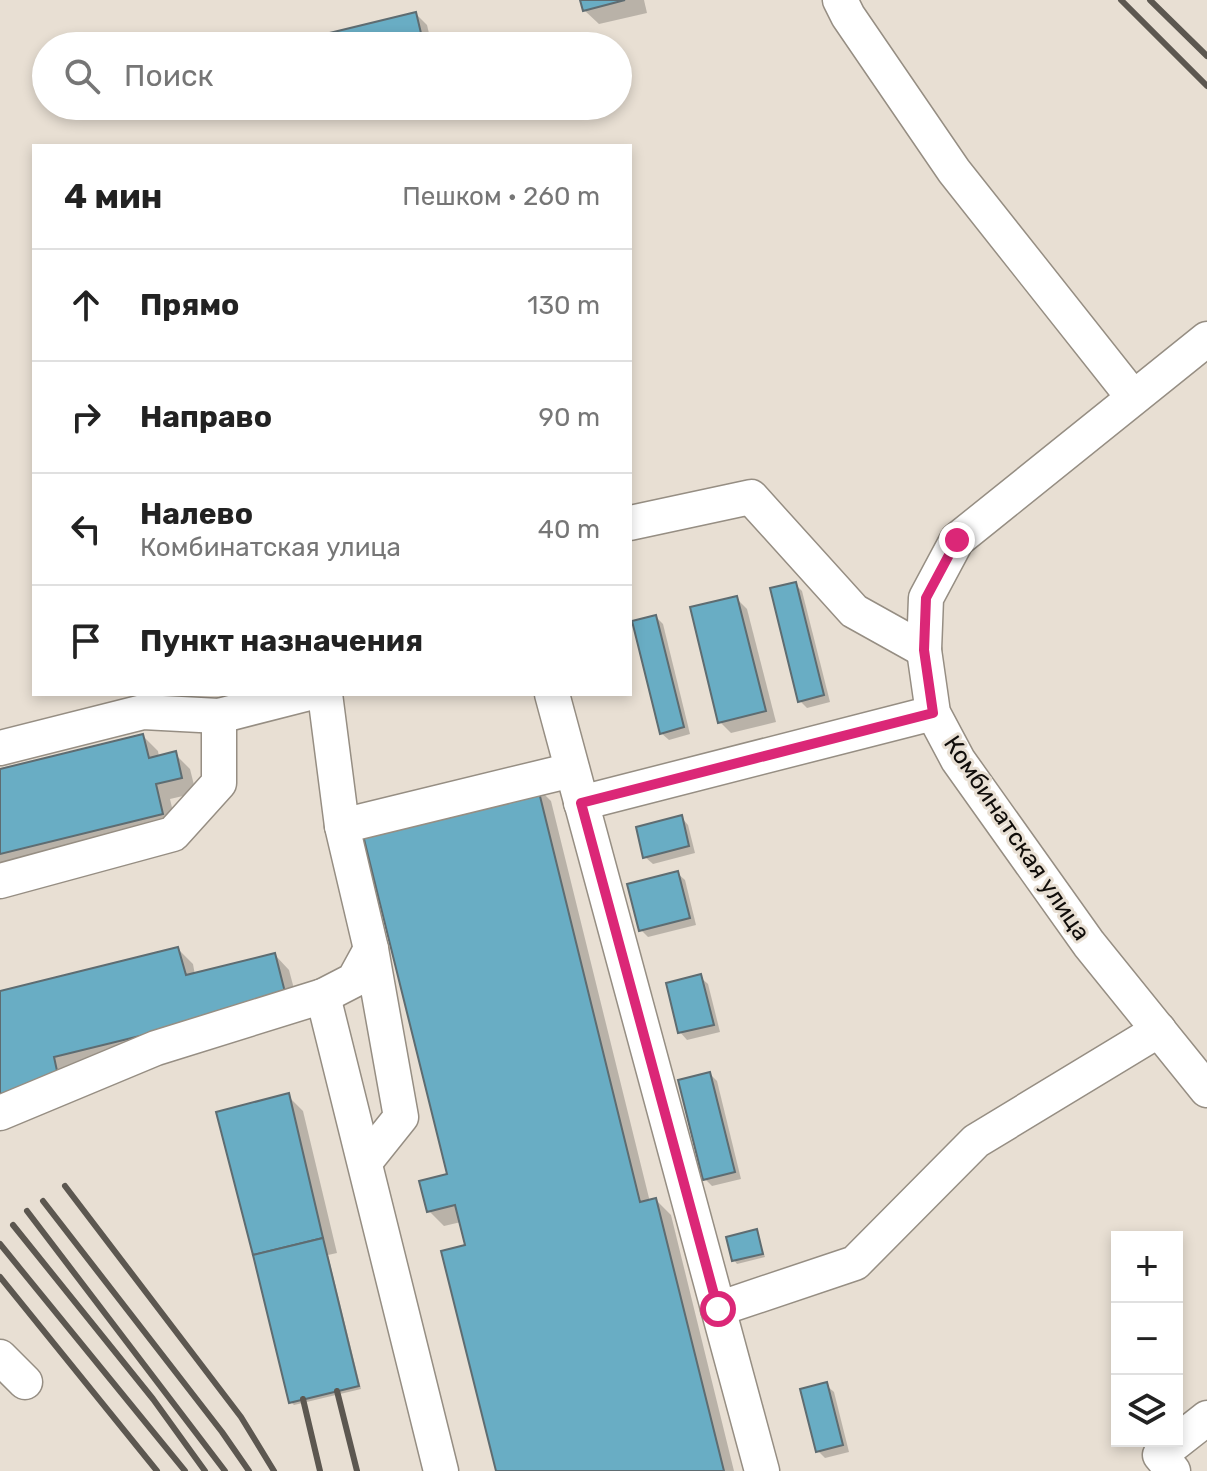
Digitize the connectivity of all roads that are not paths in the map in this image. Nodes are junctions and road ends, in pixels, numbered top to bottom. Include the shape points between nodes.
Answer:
1 (840, 0) edge
2 (1207, 339) edge
3 (1133, 397) junction
4 (632, 523) edge
5 (924, 650) junction
6 (297, 696) edge
7 (325, 696) edge
8 (553, 696) edge
9 (933, 713) junction
10 (219, 716) junction
11 (0, 748) edge
12 (576, 786) junction
13 (342, 826) junction
14 (0, 881) edge
15 (371, 949) junction
16 (323, 996) junction
17 (1159, 1030) junction
18 (1207, 1090) edge
19 (0, 1113) edge
20 (365, 1162) junction
21 (718, 1309) junction
22 (0, 1357) edge
23 (25, 1382) dead end
24 (1207, 1418) edge
25 (441, 1471) edge
26 (762, 1471) edge
27 (1173, 1471) edge

1 - 3 street via 954,171
2 - 3 street, Комбинатская улица
3 - 5 street, Комбинатская улица via 957,540 926,598
4 - 5 street via 751,497 854,611
5 - 9 street, Комбинатская улица
6 - 10 street
7 - 13 street
8 - 12 street
9 - 12 street
9 - 17 street, Комбинатская улица via 967,772 1089,944
10 - 11 street via 143,712
10 - 14 street via 219,783 173,834
12 - 13 street
12 - 21 street
13 - 15 street
15 - 16 street via 354,980
15 - 20 street via 401,1117
16 - 19 street via 156,1048
16 - 20 street
17 - 18 street, Комбинатская улица
17 - 21 street via 976,1141 855,1263
20 - 25 street
21 - 26 street
22 - 23 street
24 - 27 street via 1160,1455

